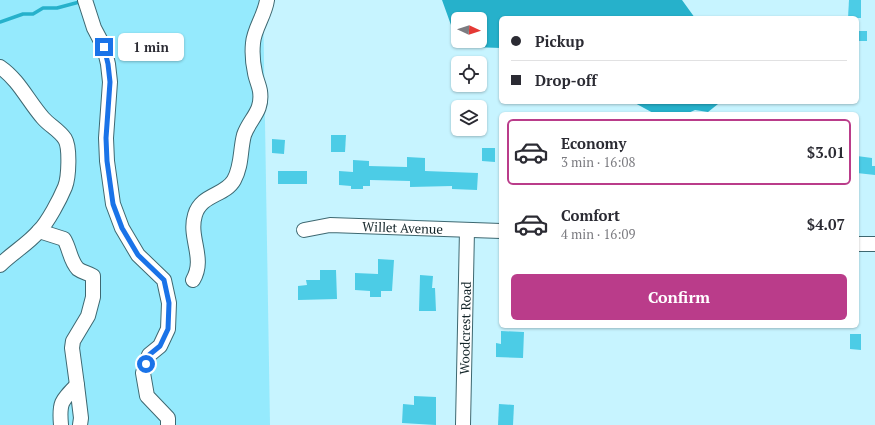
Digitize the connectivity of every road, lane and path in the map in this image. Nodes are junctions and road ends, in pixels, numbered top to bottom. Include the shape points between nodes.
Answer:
1 (267, 0) edge
2 (86, 5) edge
3 (0, 67) edge
4 (304, 230) dead end
5 (467, 230) junction
6 (39, 231) junction
7 (499, 231) edge
8 (859, 244) edge
9 (875, 244) edge
10 (0, 265) edge
11 (193, 280) dead end
12 (77, 385) junction
13 (61, 425) edge
14 (80, 425) edge
15 (168, 425) edge
16 (462, 425) edge

1 - 11 street via 253,42 260,108 244,135 234,181 202,201 195,214 192,229 199,258 198,272
2 - 15 street via 104,47 108,64 110,82 106,138 113,204 122,228 138,255 164,280 169,303 168,329 160,346 149,355 143,373 147,396 168,418
3 - 6 street via 9,74 44,119 66,140 66,186
4 - 5 street, Willet Avenue via 330,225
5 - 7 street, Willet Avenue
5 - 16 street, Woodcrest Road
6 - 10 street
6 - 12 street via 64,239 72,261 79,270 93,276 93,297 88,316 73,341
8 - 9 street
12 - 13 street via 65,396 59,408
12 - 14 street

